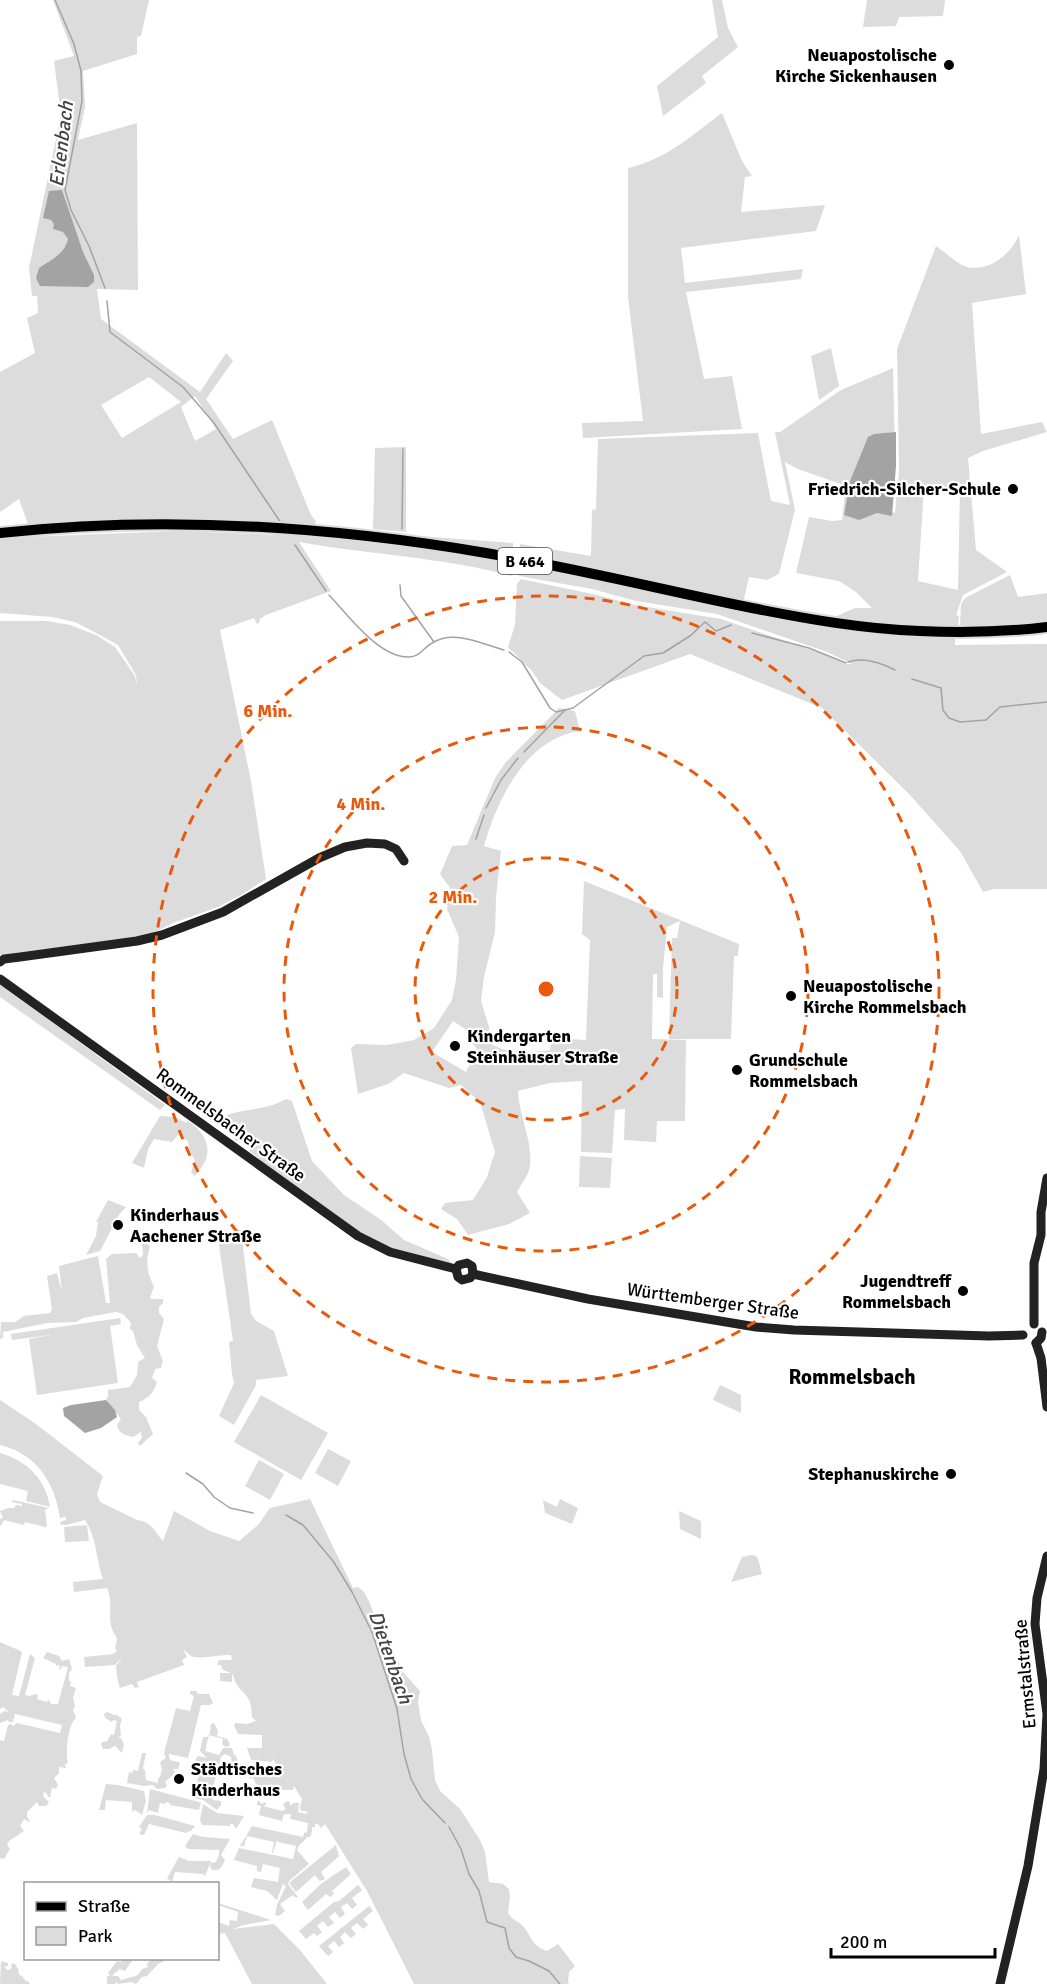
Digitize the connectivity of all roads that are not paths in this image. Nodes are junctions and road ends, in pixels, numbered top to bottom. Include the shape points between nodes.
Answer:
1 (0, 533) edge
2 (1047, 627) edge
3 (404, 861) dead end
4 (2, 962) edge
5 (0, 979) edge
6 (1047, 1178) edge
7 (473, 1274) joint
8 (1034, 1324) junction
9 (1045, 1331) edge
10 (1023, 1335) junction
11 (1036, 1343) junction
12 (1047, 1407) edge
13 (1047, 1556) edge
14 (1046, 1754) edge
15 (1000, 1984) edge

1 - 2 main road, B 464 via 112,525 238,526 327,532 487,553 848,624 930,631
3 - 4 main road via 396,849 385,844 345,847 223,912 162,935
5 - 7 main road, Rommelsbacher Straße via 358,1236 396,1254 456,1269 462,1280
6 - 8 main road via 1042,1231 1034,1263
7 - 10 main road, Württemberger Straße via 588,1299 756,1328
8 - 9 main road
8 - 10 main road via 1026,1327
9 - 11 main road
10 - 11 main road via 1027,1341
11 - 12 main road
13 - 14 main road, Ermstalstraße via 1035,1624 1046,1707
14 - 15 main road, Ermstalstraße via 1030,1856

